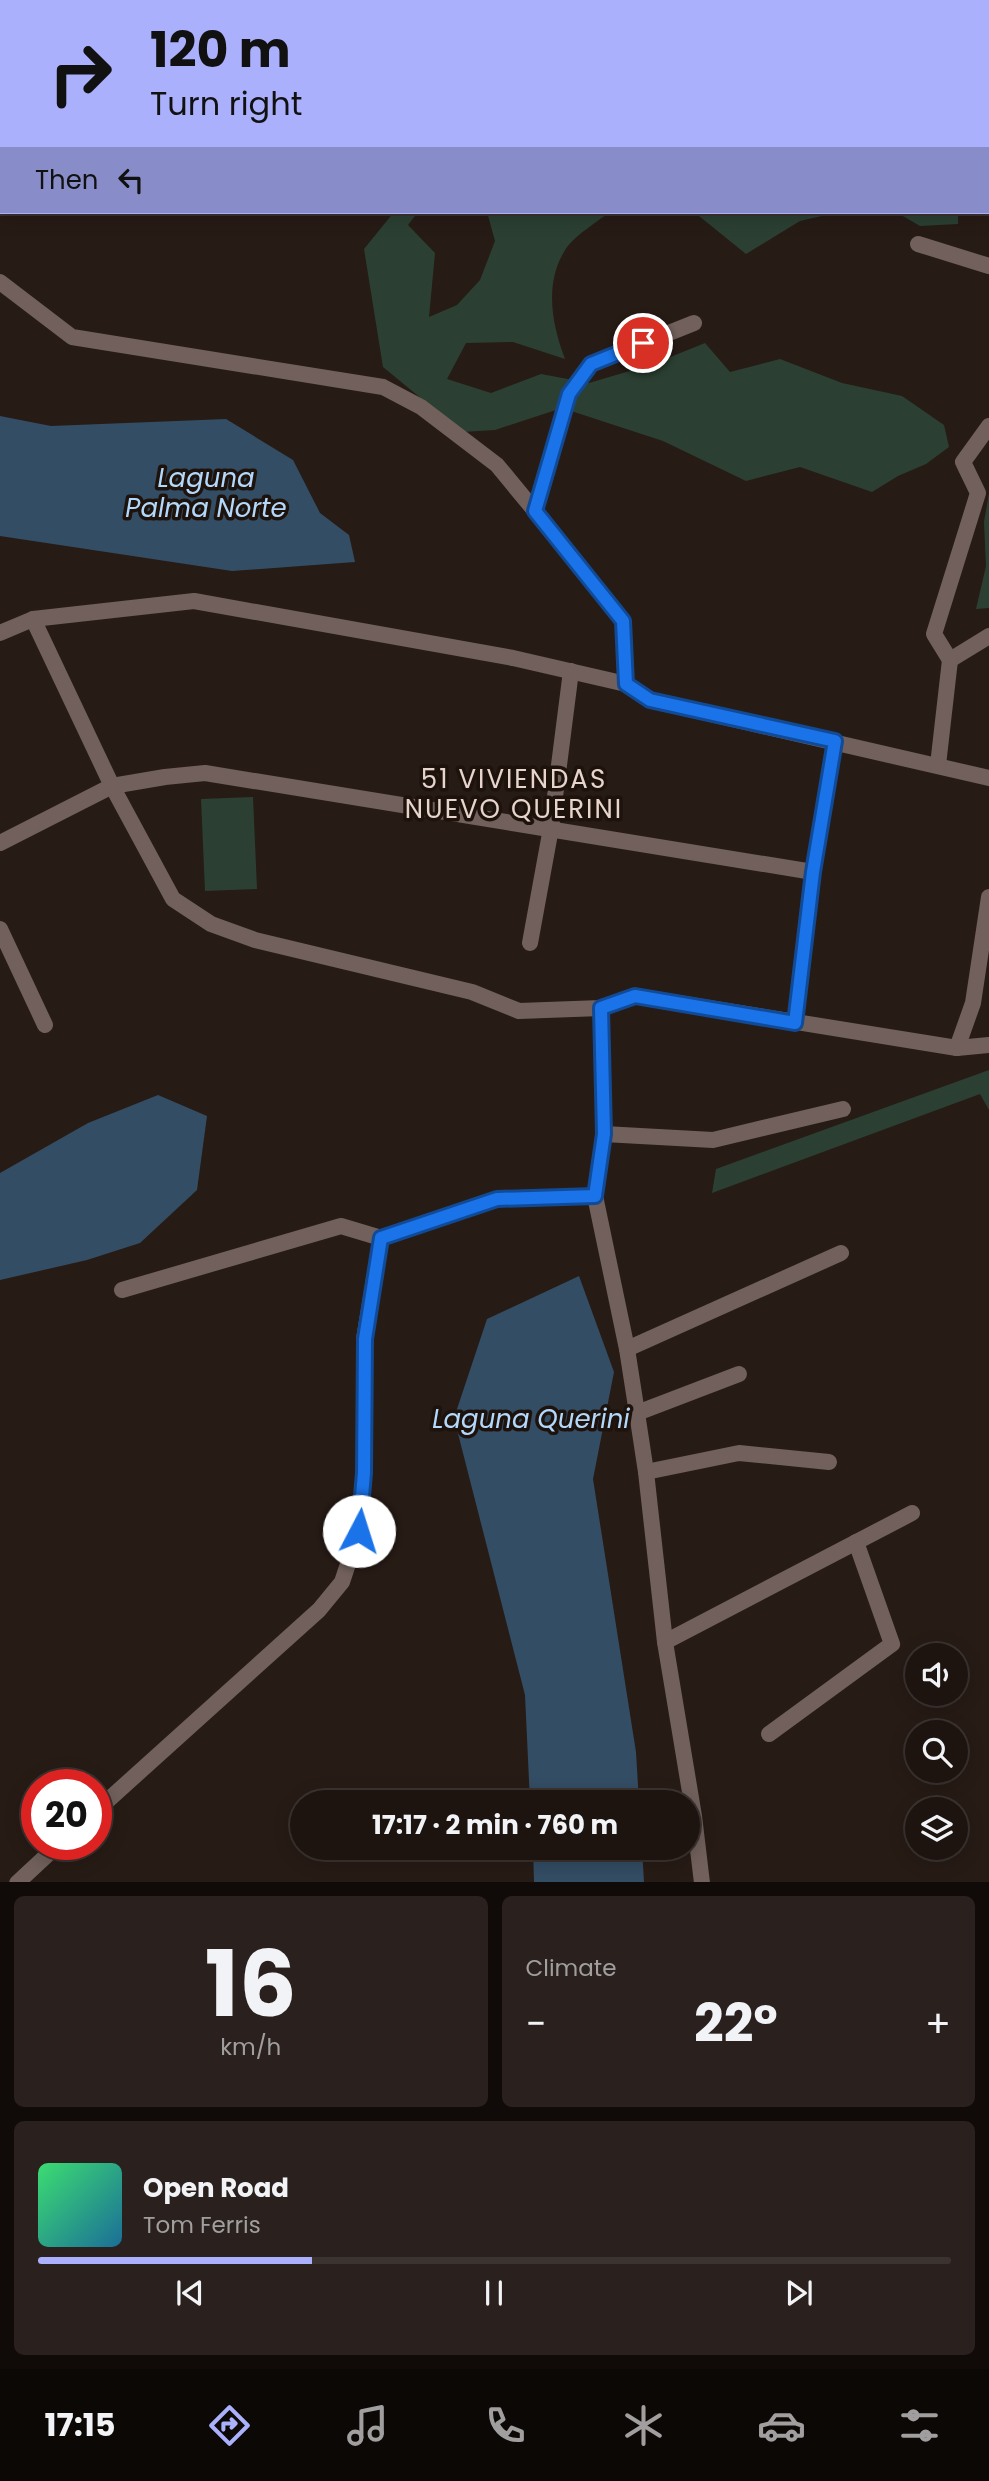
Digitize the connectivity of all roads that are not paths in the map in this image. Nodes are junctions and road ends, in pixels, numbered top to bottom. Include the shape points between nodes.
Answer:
1 (918, 244) dead end
2 (989, 266) edge
3 (0, 282) edge
4 (694, 323) dead end
5 (989, 425) edge
6 (535, 511) junction
7 (33, 619) junction
8 (0, 633) edge
9 (989, 636) edge
10 (950, 660) junction
11 (571, 671) junction
12 (626, 684) junction
13 (835, 741) junction
14 (938, 765) junction
15 (989, 778) edge
16 (112, 786) junction
17 (551, 828) junction
18 (0, 843) edge
19 (813, 872) junction
20 (989, 897) edge
21 (0, 929) edge
22 (530, 943) dead end
23 (601, 1008) junction
24 (795, 1023) junction
25 (44, 1025) dead end
26 (989, 1045) edge
27 (957, 1048) junction
28 (843, 1109) dead end
29 (604, 1134) junction
30 (595, 1196) junction
31 (381, 1238) junction
32 (841, 1253) dead end
33 (122, 1290) dead end
34 (627, 1349) junction
35 (739, 1374) dead end
36 (637, 1413) junction
37 (829, 1462) dead end
38 (646, 1472) junction
39 (912, 1513) dead end
40 (856, 1542) junction
41 (665, 1642) junction
42 (769, 1734) dead end
43 (112, 1797) edge
44 (41, 1860) edge
45 (17, 1882) edge
46 (702, 1882) edge

1 - 2 street
3 - 6 street via 72,338 383,387 421,407 496,465
4 - 6 street via 591,364 569,394
5 - 10 street via 963,462 978,493 934,634
6 - 12 street via 623,621
7 - 8 street
7 - 11 street via 194,601
7 - 16 street
9 - 10 street
10 - 14 street
11 - 12 street
11 - 17 street
12 - 13 street via 650,700
13 - 14 street
13 - 19 street
14 - 15 street
16 - 17 street via 205,773
16 - 18 street
16 - 23 street via 173,899 211,924 255,940 472,992 519,1011
17 - 19 street
17 - 22 street
19 - 24 street
20 - 27 street via 973,1003
21 - 25 street
23 - 24 street via 635,996
23 - 29 street
24 - 27 street
26 - 27 street
28 - 29 street via 713,1140
29 - 30 street
30 - 31 street via 497,1199
30 - 34 street
31 - 33 street via 341,1226
31 - 43 street via 365,1339 359,1531 342,1582 319,1610
32 - 34 street
34 - 36 street
35 - 36 street
36 - 38 street
37 - 38 street via 739,1453
38 - 41 street
39 - 40 street
40 - 41 street
40 - 42 street via 892,1644
41 - 46 street
44 - 45 street

